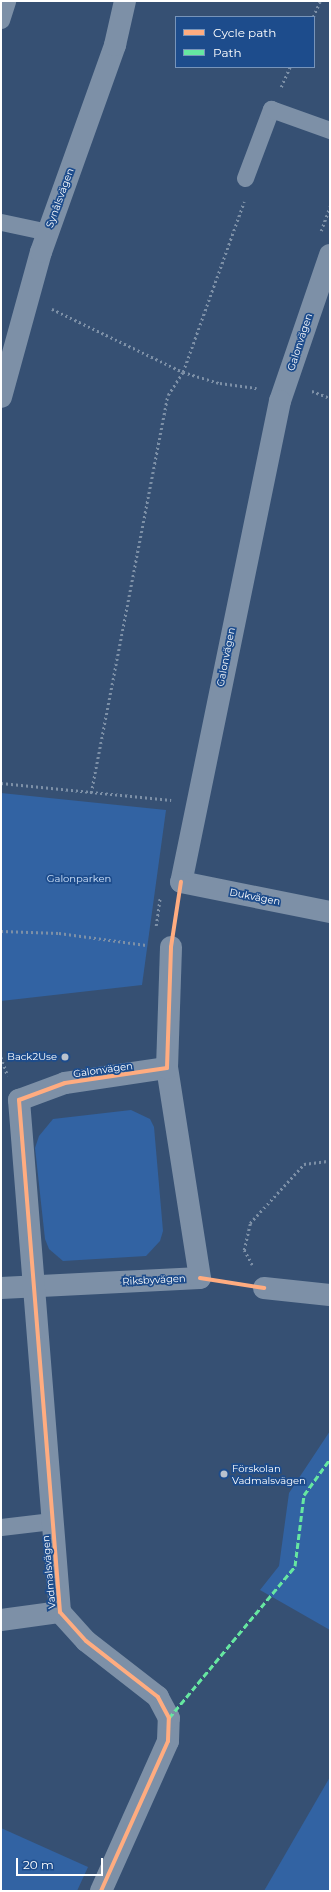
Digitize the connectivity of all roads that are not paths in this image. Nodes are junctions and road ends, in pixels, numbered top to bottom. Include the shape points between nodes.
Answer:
1 (7, 1) edge
2 (125, 1) edge
3 (1, 20) edge
4 (330, 130) edge
5 (245, 178) road end
6 (1, 222) edge
7 (48, 232) junction
8 (330, 255) edge
9 (1, 397) edge
10 (181, 882) joint
11 (330, 912) edge
12 (162, 946) road end
13 (167, 1068) junction
14 (33, 1286) junction
15 (1, 1288) edge
16 (264, 1288) road end
17 (330, 1295) edge
18 (52, 1521) junction
19 (1, 1527) edge
20 (60, 1612) junction
21 (1, 1620) edge
22 (101, 1891) edge

1 - 3 lane
2 - 7 street, Synålsvägen via 115,45
4 - 5 lane via 271,109
6 - 7 lane
7 - 9 street, Synålsvägen
8 - 10 street, Galonvägen via 285,387
10 - 11 street, Dukvägen
12 - 13 street
13 - 14 street, Galonvägen via 65,1083 18,1100
13 - 14 street, Riksbyvägen via 200,1278
14 - 15 street, Riksbyvägen
14 - 18 street, Vadmalsvägen
16 - 17 street
18 - 19 lane
18 - 20 street, Vadmalsvägen
20 - 21 street
20 - 22 street, Vadmalsvägen via 86,1641 158,1697 169,1718 168,1741

